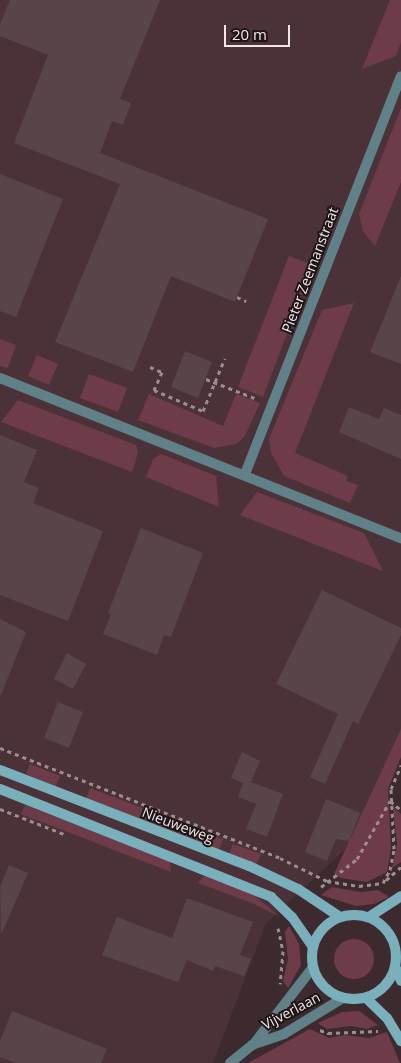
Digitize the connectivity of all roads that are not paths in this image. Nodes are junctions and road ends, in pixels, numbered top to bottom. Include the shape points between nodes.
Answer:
1 (401, 76) edge
2 (0, 378) edge
3 (245, 474) junction
4 (401, 538) edge
5 (0, 770) edge
6 (0, 789) edge
7 (401, 896) edge
8 (340, 917) junction
9 (369, 917) junction
10 (398, 943) edge
11 (313, 946) junction
12 (395, 966) junction
13 (313, 967) junction
14 (401, 981) edge
15 (342, 998) junction
16 (366, 998) junction
17 (401, 1041) edge
18 (252, 1045) junction
19 (230, 1063) edge

1 - 3 street, Pieter Zeemanstraat
2 - 3 street
3 - 4 street
5 - 8 street, Nieuweweg via 249,866 298,889
6 - 11 street via 271,897 292,916
7 - 9 street
8 - 9 street
8 - 11 street via 323,928
9 - 10 street via 381,924
10 - 12 street
11 - 13 street
12 - 14 street
12 - 16 street via 385,986
13 - 15 street via 323,987
13 - 18 street, Vijverlaan
15 - 16 street
15 - 18 street, Vijverlaan via 284,1034
16 - 17 street via 387,1018
18 - 19 street, Vijverlaan

